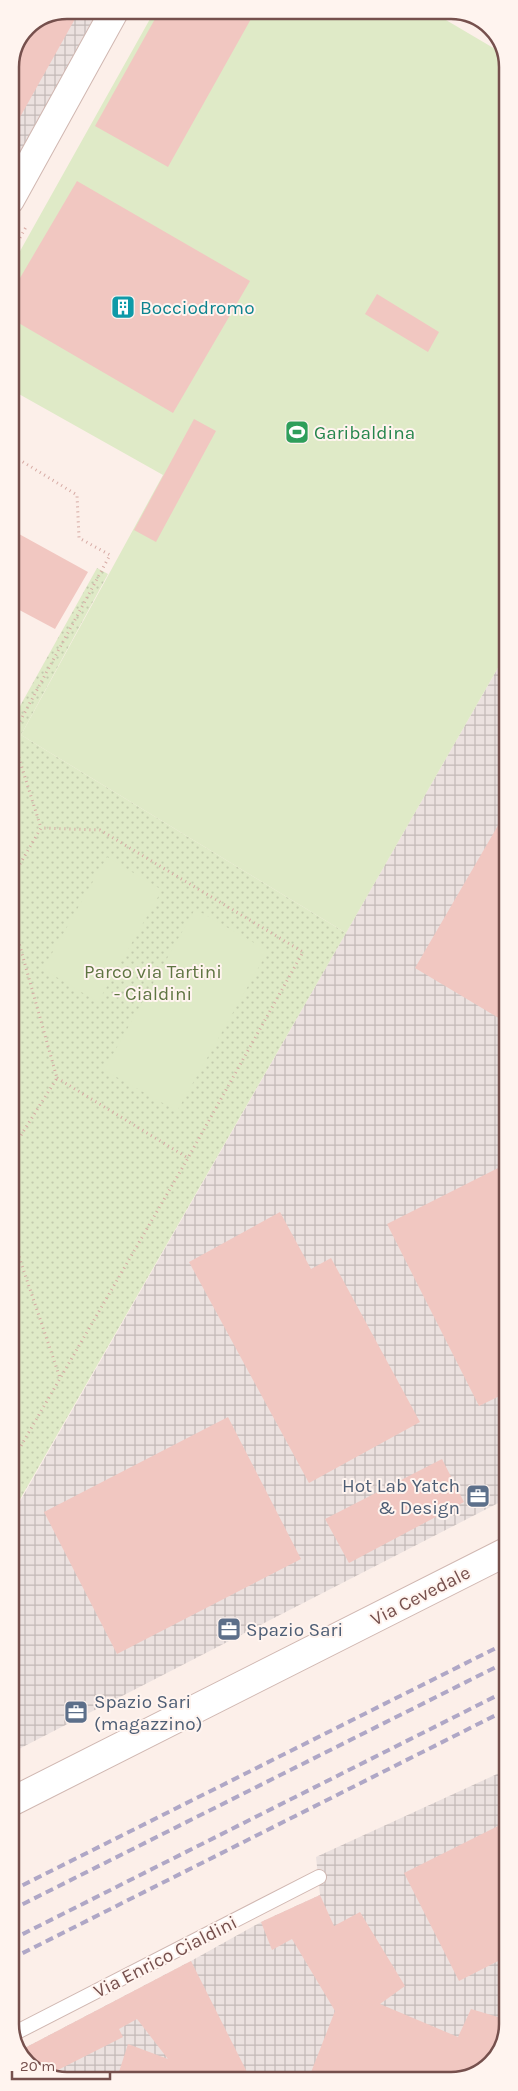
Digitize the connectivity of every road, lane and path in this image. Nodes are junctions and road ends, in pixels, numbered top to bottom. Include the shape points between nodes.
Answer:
1 (110, 19) edge
2 (19, 184) edge
3 (28, 223) dead end
4 (19, 239) edge
5 (19, 460) edge
6 (19, 723) edge
7 (19, 758) edge
8 (41, 828) junction
9 (19, 866) edge
10 (19, 943) edge
11 (57, 1078) junction
12 (19, 1138) edge
13 (188, 1158) junction
14 (19, 1257) edge
15 (60, 1378) junction
16 (19, 1449) edge
17 (499, 1556) edge
18 (19, 1799) edge
19 (318, 1877) dead end
20 (20, 2031) edge

1 - 2 street
3 - 4 path
5 - 6 path via 77,495 78,538 110,555
7 - 8 path
8 - 9 path
8 - 13 path via 100,830 303,952
10 - 11 path
11 - 12 path
11 - 13 path
13 - 15 path
14 - 15 path
15 - 16 path
17 - 18 street, Via Cevedale
19 - 20 lane, Via Enrico Cialdini

